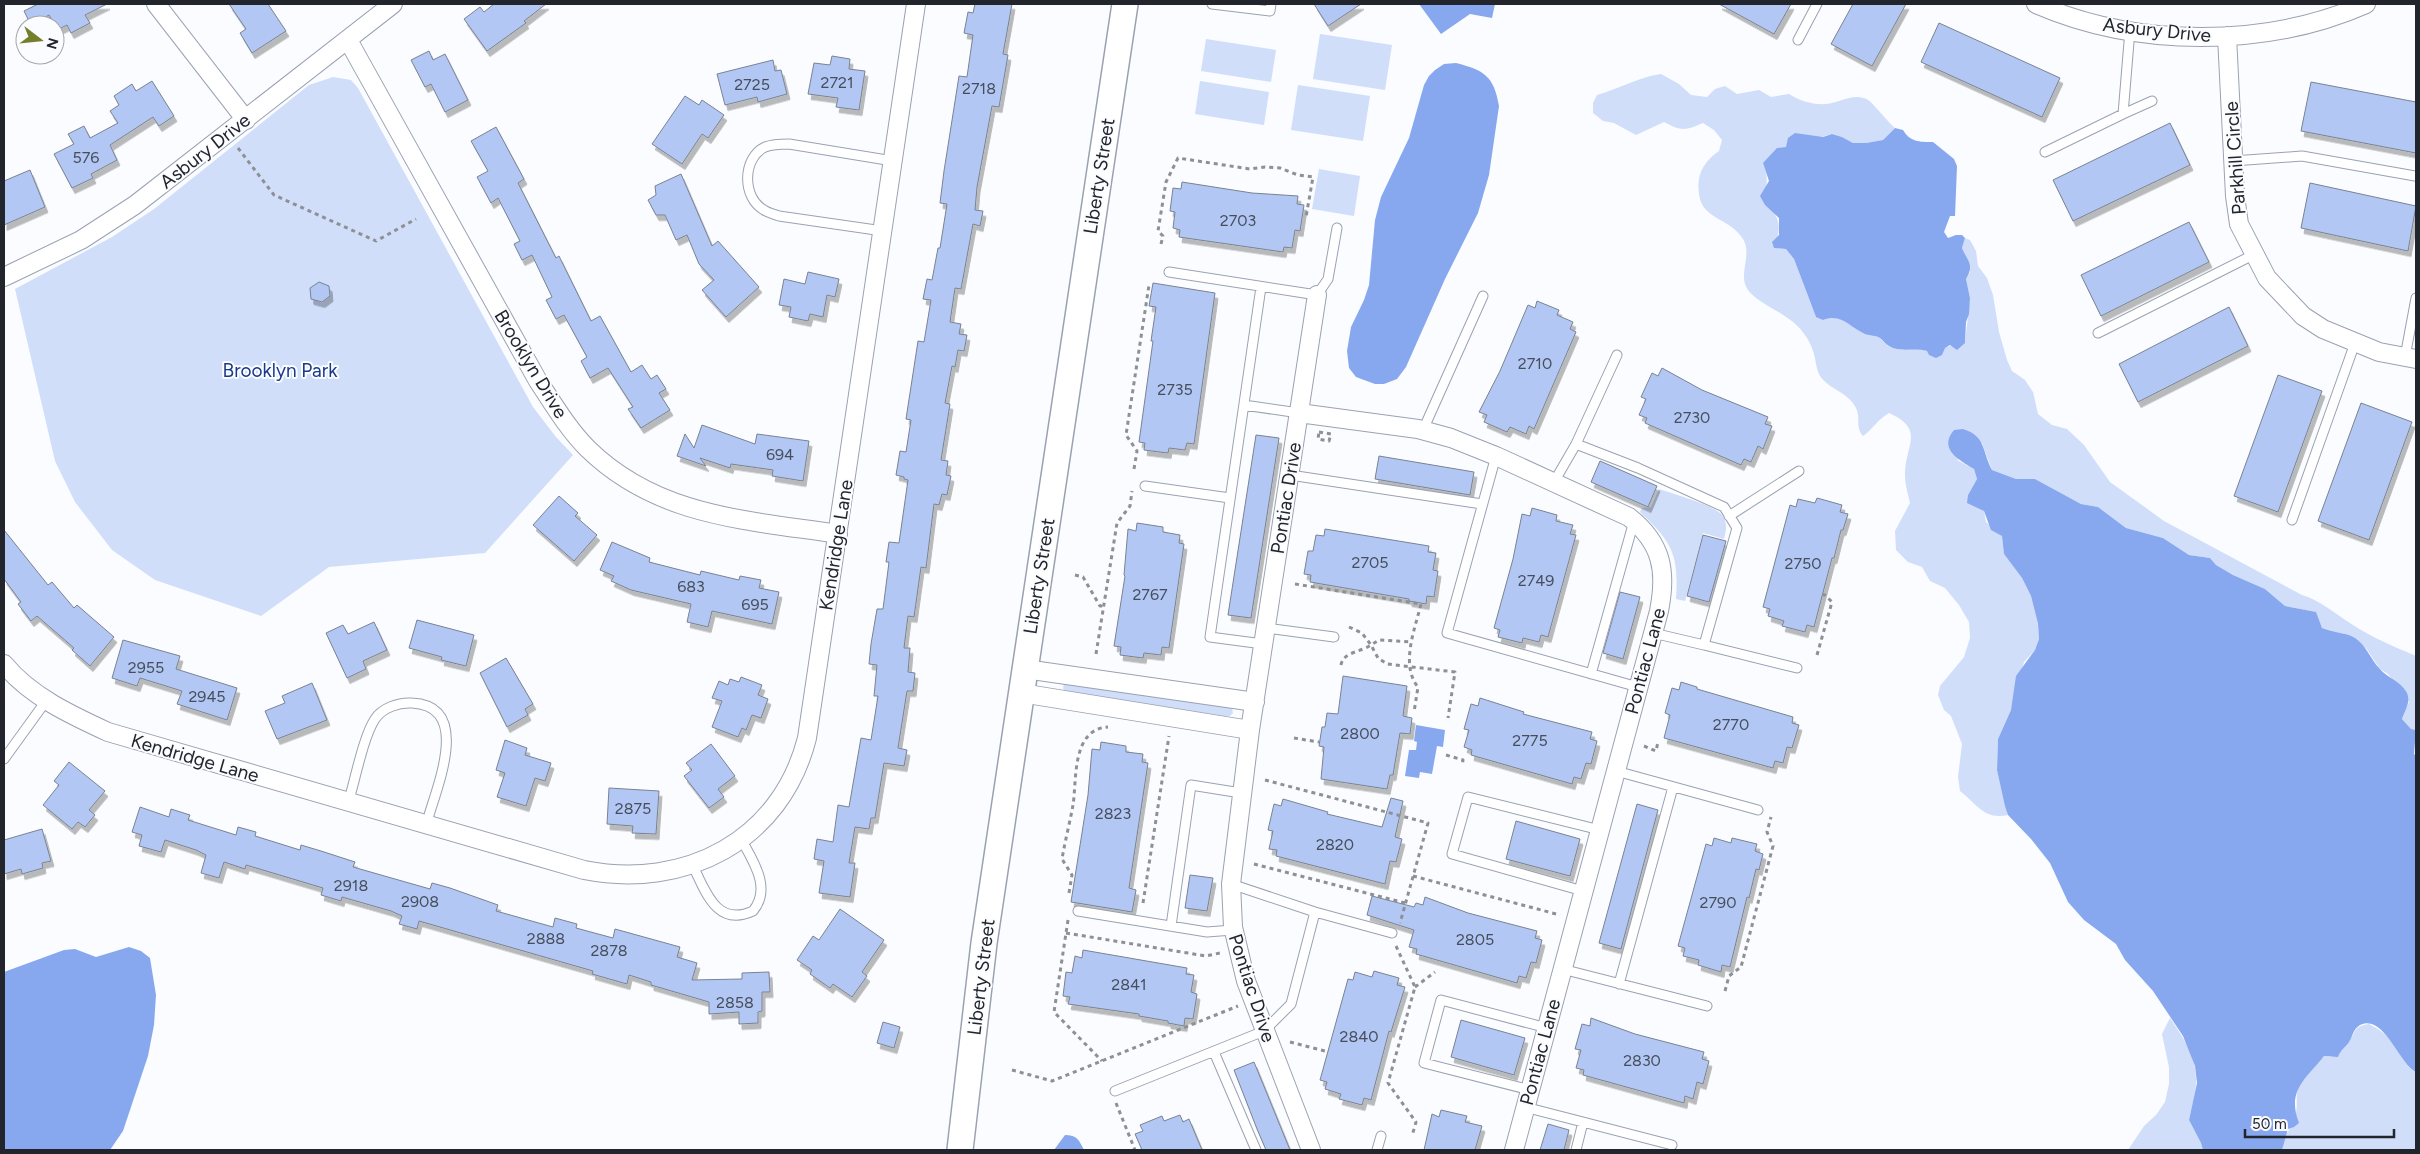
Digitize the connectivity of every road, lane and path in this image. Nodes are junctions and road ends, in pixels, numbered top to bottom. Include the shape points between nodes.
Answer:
1 (156, 4) edge
2 (393, 4) edge
3 (916, 4) edge
4 (1125, 4) edge
5 (1212, 4) edge
6 (1271, 4) edge
7 (1817, 4) edge
8 (2036, 4) edge
9 (2366, 4) edge
10 (2130, 30) junction
11 (2227, 36) junction
12 (348, 40) junction
13 (1798, 40) dead end
14 (2152, 100) dead end
15 (2123, 114) junction
16 (246, 120) junction
17 (236, 144) dead end
18 (2045, 152) dead end
19 (893, 161) junction
20 (2233, 161) junction
21 (2416, 176) edge
22 (1306, 217) dead end
23 (416, 219) dead end
24 (1337, 228) dead end
25 (883, 231) junction
26 (1161, 244) dead end
27 (2255, 254) junction
28 (1169, 272) dead end
29 (4, 277) edge
30 (1149, 285) dead end
31 (1262, 287) junction
32 (1317, 295) junction
33 (1482, 296) dead end
34 (2416, 298) edge
35 (2098, 333) dead end
36 (2355, 343) junction
37 (1617, 355) dead end
38 (2411, 358) edge
39 (1244, 405) junction
40 (1299, 413) junction
41 (1423, 430) junction
42 (1576, 444) junction
43 (1496, 456) junction
44 (1134, 469) dead end
45 (1799, 471) dead end
46 (1290, 476) junction
47 (1554, 482) junction
48 (1145, 486) dead end
49 (1133, 488) dead end
50 (1230, 498) junction
51 (1482, 504) junction
52 (1730, 516) junction
53 (2292, 520) dead end
54 (1634, 521) junction
55 (838, 534) junction
56 (1074, 575) dead end
57 (1295, 584) dead end
58 (1819, 594) dead end
59 (1104, 606) junction
60 (1349, 627) dead end
61 (1653, 632) junction
62 (1265, 636) junction
63 (1334, 636) dead end
64 (1412, 642) junction
65 (1370, 645) junction
66 (1704, 645) junction
67 (1096, 654) dead end
68 (1817, 655) dead end
69 (1341, 665) dead end
70 (1410, 665) junction
71 (1797, 668) dead end
72 (1025, 669) junction
73 (5, 670) edge
74 (1591, 674) junction
75 (1638, 687) junction
76 (1021, 693) junction
77 (46, 701) junction
78 (1255, 702) junction
79 (1414, 712) dead end
80 (1448, 718) dead end
81 (1112, 727) dead end
82 (1250, 730) junction
83 (1160, 734) dead end
84 (1169, 736) junction
85 (1178, 737) dead end
86 (1294, 738) dead end
87 (1646, 738) dead end
88 (1318, 742) dead end
89 (1658, 742) dead end
90 (1446, 755) dead end
91 (4, 759) edge
92 (1462, 766) dead end
93 (1616, 771) junction
94 (1673, 787) junction
95 (1241, 793) junction
96 (348, 803) junction
97 (1758, 810) dead end
98 (1771, 816) dead end
99 (426, 825) junction
100 (1600, 830) junction
101 (741, 839) junction
102 (692, 864) junction
103 (1254, 864) dead end
104 (1413, 876) dead end
105 (1231, 884) junction
106 (1583, 891) junction
107 (1069, 893) dead end
108 (1143, 903) dead end
109 (1405, 903) dead end
110 (1078, 911) dead end
111 (1315, 912) junction
112 (1561, 915) dead end
113 (1068, 916) dead end
114 (1171, 926) junction
115 (1233, 930) junction
116 (1066, 933) junction
117 (1392, 933) dead end
118 (1229, 951) dead end
119 (1562, 969) junction
120 (1435, 972) dead end
121 (1620, 984) junction
122 (1415, 987) dead end
123 (1725, 991) dead end
124 (1244, 1004) dead end
125 (1707, 1006) dead end
126 (1547, 1028) junction
127 (1264, 1031) junction
128 (1290, 1042) dead end
129 (1325, 1051) dead end
130 (1214, 1052) junction
131 (1102, 1061) junction
132 (1012, 1070) dead end
133 (1530, 1090) junction
134 (1115, 1096) joint
135 (1525, 1107) junction
136 (1584, 1122) junction
137 (1381, 1136) dead end
138 (1672, 1145) dead end
139 (960, 1150) edge
140 (1135, 1150) edge
141 (1256, 1150) edge
142 (1312, 1150) edge
143 (1377, 1150) edge
144 (1514, 1150) edge
145 (1576, 1150) edge

1 - 16 street
2 - 12 street, Asbury Drive
3 - 19 street, Kendridge Lane
4 - 72 street, Liberty Street
5 - 6 lane via 1270,11
7 - 13 lane
8 - 10 street, Asbury Drive via 2073,17
9 - 11 street, Asbury Drive via 2275,32
10 - 11 street, Asbury Drive via 2194,37
10 - 15 lane
11 - 20 street, Parkhill Circle
12 - 16 street, Asbury Drive
12 - 55 street, Brooklyn Drive via 538,381 565,422 587,447 625,479 679,506 715,515
14 - 15 lane
15 - 18 lane
16 - 29 street, Asbury Drive via 127,210 80,240
17 - 23 path via 274,195 376,241
19 - 25 street, Kendridge Lane
19 - 25 lane via 777,144 764,148 753,158 748,172 752,200 764,210 779,216
20 - 21 lane via 2302,156
20 - 27 street, Parkhill Circle via 2239,224
22 - 26 path via 1313,177 1280,168 1250,169 1178,158 1166,182 1158,231 1163,236
24 - 32 lane via 1328,279
25 - 55 street, Kendridge Lane
27 - 35 lane
27 - 36 street, Parkhill Circle via 2267,278 2303,316
28 - 31 lane
30 - 44 path via 1126,435 1137,451
31 - 32 lane
31 - 39 lane
32 - 40 street, Pontiac Drive
33 - 41 lane
34 - 38 lane
36 - 38 street, Parkhill Circle
36 - 53 lane
37 - 42 lane
39 - 40 lane
39 - 50 lane
40 - 41 street, Pontiac Lane
40 - 46 street, Pontiac Drive
41 - 43 street, Pontiac Lane
42 - 47 lane
42 - 52 lane via 1724,507
43 - 47 street, Pontiac Lane
43 - 51 lane
45 - 52 lane
46 - 51 lane
46 - 62 street, Pontiac Drive
47 - 54 street, Pontiac Lane
48 - 50 lane
49 - 59 path via 1130,506 1117,523
50 - 62 lane via 1210,637
51 - 74 lane via 1447,633
52 - 66 lane via 1737,528
54 - 61 street, Pontiac Lane via 1655,546 1662,570 1661,598
54 - 74 lane
55 - 101 street, Kendridge Lane via 804,749 782,796
56 - 59 path via 1083,577 1100,606
57 - 64 path via 1421,604
58 - 68 path via 1832,602
59 - 67 path
60 - 65 path via 1362,633
61 - 66 lane
61 - 75 street, Pontiac Lane
62 - 63 lane
62 - 78 street, Pontiac Drive
64 - 65 path via 1379,640
64 - 70 path
65 - 69 path via 1361,652 1347,655
65 - 70 path via 1378,658 1387,664
66 - 71 lane
70 - 79 path via 1418,687
70 - 80 path via 1455,672
72 - 76 street, Liberty Street
72 - 78 street
73 - 77 street, Kendridge Lane
74 - 75 lane
75 - 93 street, Pontiac Lane
76 - 82 street
76 - 139 street, Liberty Street via 984,944
77 - 91 lane
77 - 96 street, Kendridge Lane via 108,732
78 - 82 street, Pontiac Drive
81 - 107 path via 1099,728 1090,734 1079,754 1073,808 1062,858 1072,875
82 - 95 street, Pontiac Drive
83 - 84 path
84 - 85 path
84 - 108 path
86 - 88 path
87 - 89 path via 1643,748 1656,751
90 - 92 path via 1461,758
93 - 94 lane
93 - 100 street, Pontiac Lane
94 - 97 lane
94 - 121 lane
95 - 105 street, Pontiac Drive
95 - 114 lane via 1191,785
96 - 99 street, Kendridge Lane
96 - 99 lane via 375,718 393,706 412,702 421,704 439,715 448,733 445,757
98 - 123 path via 1767,832 1773,846 1741,967 1729,976
99 - 102 street, Kendridge Lane via 607,875 650,875
100 - 106 street, Pontiac Lane
100 - 106 lane via 1468,797 1452,854
101 - 102 street, Kendridge Lane via 718,854
101 - 102 lane via 760,879 760,898 753,911 729,914 714,906
103 - 109 path
104 - 112 path
105 - 111 lane
105 - 115 street, Pontiac Drive
106 - 119 street, Pontiac Lane
110 - 114 lane
111 - 117 lane
111 - 127 lane via 1291,1004
113 - 116 path
114 - 115 lane via 1208,932
115 - 127 street, Pontiac Drive via 1246,981
116 - 118 path via 1206,956
116 - 131 path via 1054,1012
119 - 121 lane
119 - 126 street, Pontiac Lane
120 - 122 path
121 - 125 lane
124 - 131 path
126 - 133 street, Pontiac Lane
126 - 133 lane via 1441,1000 1432,1032 1424,1063
127 - 130 lane
127 - 142 street, Pontiac Drive
128 - 129 path
130 - 134 lane
130 - 141 lane
131 - 132 path via 1052,1081
133 - 135 street, Pontiac Lane
134 - 140 path
135 - 136 lane
135 - 144 street, Pontiac Lane
136 - 138 lane
136 - 145 lane
137 - 143 lane

